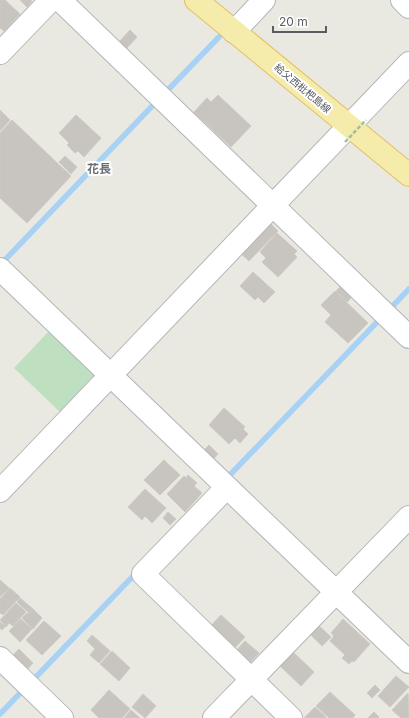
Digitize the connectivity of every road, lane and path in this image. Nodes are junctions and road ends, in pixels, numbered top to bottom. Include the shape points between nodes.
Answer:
1 (51, 0) edge
2 (60, 0) edge
3 (196, 0) edge
4 (264, 0) edge
5 (402, 0) edge
6 (409, 7) edge
7 (234, 32) junction
8 (0, 53) edge
9 (409, 63) edge
10 (353, 129) junction
11 (409, 175) edge
12 (272, 205) junction
13 (0, 269) edge
14 (409, 337) edge
15 (110, 375) junction
16 (227, 487) junction
17 (0, 490) edge
18 (409, 516) edge
19 (336, 592) junction
20 (0, 658) edge
21 (409, 662) edge
22 (251, 679) junction
23 (62, 718) edge
24 (214, 718) edge
25 (291, 718) edge

1 - 8 street
2 - 12 street
3 - 7 main road, 給父西枇杷島線
4 - 7 street
5 - 6 street
7 - 10 main road, 給父西枇杷島線
9 - 10 street
10 - 11 main road, 給父西枇杷島線
10 - 12 street
12 - 14 street
12 - 15 street
13 - 15 street
15 - 16 street
15 - 17 street
16 - 19 street
16 - 22 street via 143,574
18 - 19 street
19 - 21 street
19 - 22 street
20 - 23 street
22 - 24 street
22 - 25 street

